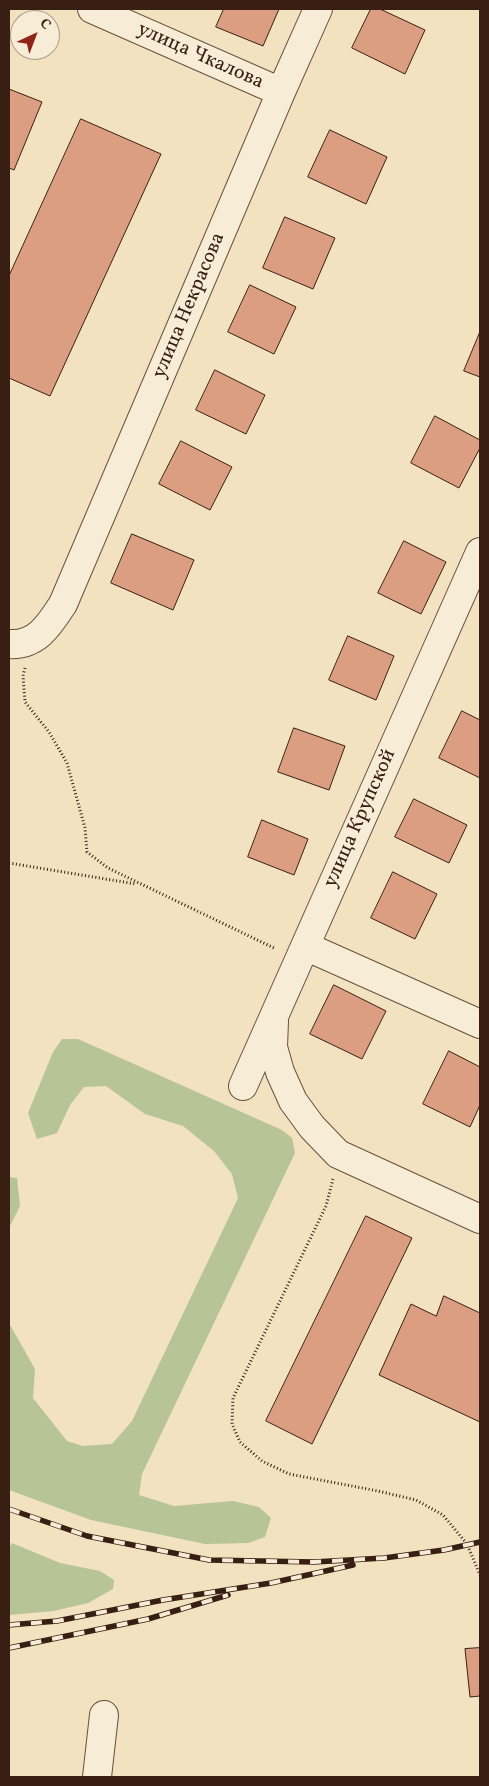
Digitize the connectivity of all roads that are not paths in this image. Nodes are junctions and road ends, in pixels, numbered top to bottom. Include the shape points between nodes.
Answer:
1 (92, 9) edge
2 (318, 9) edge
3 (281, 92) junction
4 (480, 552) edge
5 (21, 642) edge
6 (302, 953) junction
7 (275, 1014) junction
8 (480, 1024) edge
9 (243, 1086) dead end
10 (480, 1219) edge
11 (104, 1715) dead end
12 (97, 1777) edge

1 - 3 street, улица Чкалова
2 - 3 street, улица Некрасова
3 - 5 street, улица Некрасова via 64,604 48,627
4 - 6 street, улица Крупской
6 - 7 street, улица Крупской
6 - 8 street
7 - 9 street, улица Крупской
7 - 10 street via 273,1047 293,1101 338,1154
11 - 12 street

